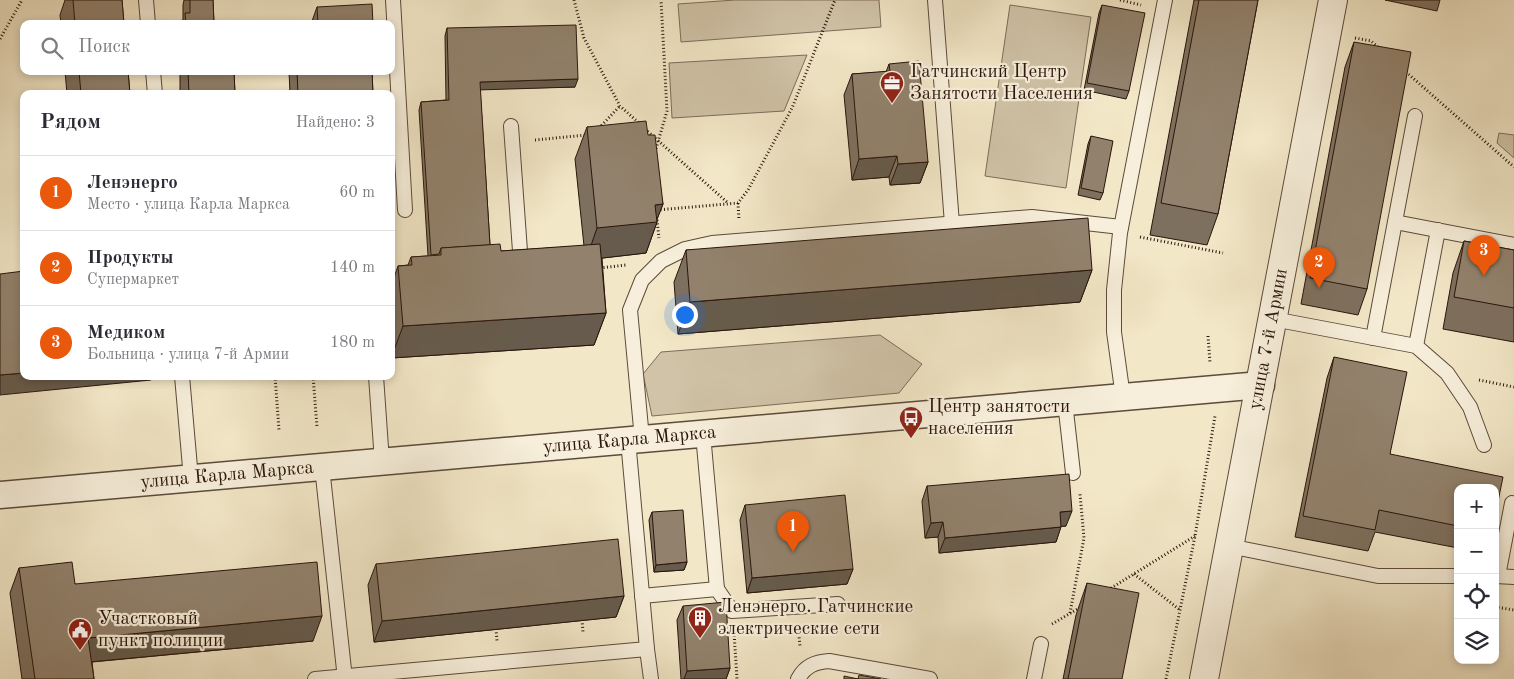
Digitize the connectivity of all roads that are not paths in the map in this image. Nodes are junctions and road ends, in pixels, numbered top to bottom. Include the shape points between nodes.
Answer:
1 (146, 0) edge
2 (393, 0) edge
3 (935, 0) edge
4 (1165, 0) edge
5 (1334, 0) edge
6 (148, 20) edge
7 (394, 20) edge
8 (395, 35) edge
9 (153, 75) edge
10 (155, 90) edge
11 (1415, 116) dead end
12 (511, 126) dead end
13 (405, 210) dead end
14 (1395, 222) junction
15 (952, 224) junction
16 (1120, 230) junction
17 (1438, 230) junction
18 (1514, 245) edge
19 (522, 265) edge
20 (1273, 319) junction
21 (1373, 338) junction
22 (1416, 346) junction
23 (182, 380) edge
24 (376, 380) edge
25 (1261, 385) junction
26 (1123, 397) junction
27 (1065, 402) junction
28 (703, 434) junction
29 (635, 440) junction
30 (1484, 445) dead end
31 (382, 462) junction
32 (322, 467) junction
33 (1073, 473) road end
34 (191, 479) junction
35 (0, 495) edge
36 (1512, 503) dead end
37 (1229, 546) junction
38 (1496, 574) edge
39 (1454, 576) edge
40 (1499, 576) edge
41 (1514, 577) edge
42 (717, 589) junction
43 (642, 596) junction
44 (838, 604) dead end
45 (1041, 644) dead end
46 (647, 649) junction
47 (802, 674) edge
48 (345, 678) edge
49 (315, 679) edge
50 (651, 679) edge
51 (930, 679) edge
52 (1034, 679) edge
53 (1204, 679) edge

1 - 6 lane
2 - 7 lane
3 - 15 lane
4 - 16 lane
5 - 20 street, улица 7-й Армии
8 - 13 lane
9 - 10 lane
11 - 14 lane
12 - 19 lane
14 - 17 lane
14 - 21 lane
15 - 16 lane via 1032,217
15 - 29 lane via 712,243 685,249 661,261 642,280 630,310
16 - 26 lane via 1114,332
17 - 18 lane
17 - 22 lane
20 - 21 lane
20 - 25 street, улица 7-й Армии
21 - 22 lane
22 - 30 lane via 1446,373 1470,407
23 - 34 lane
24 - 31 lane
25 - 26 street, улица Карла Маркса
25 - 37 street, улица 7-й Армии
26 - 27 street, улица Карла Маркса
27 - 28 street, улица Карла Маркса
27 - 33 lane
28 - 29 street, улица Карла Маркса
28 - 42 lane
29 - 31 street, улица Карла Маркса
29 - 43 lane
31 - 32 street, улица Карла Маркса
32 - 34 street, улица Карла Маркса
32 - 48 lane
34 - 35 street, улица Карла Маркса
36 - 38 lane
37 - 39 lane via 1378,576
37 - 53 street, улица 7-й Армии
40 - 41 lane
42 - 43 lane
42 - 44 lane via 732,611
43 - 46 lane
45 - 52 lane
46 - 48 lane
46 - 50 lane
47 - 51 lane via 816,662 829,661
48 - 49 lane

